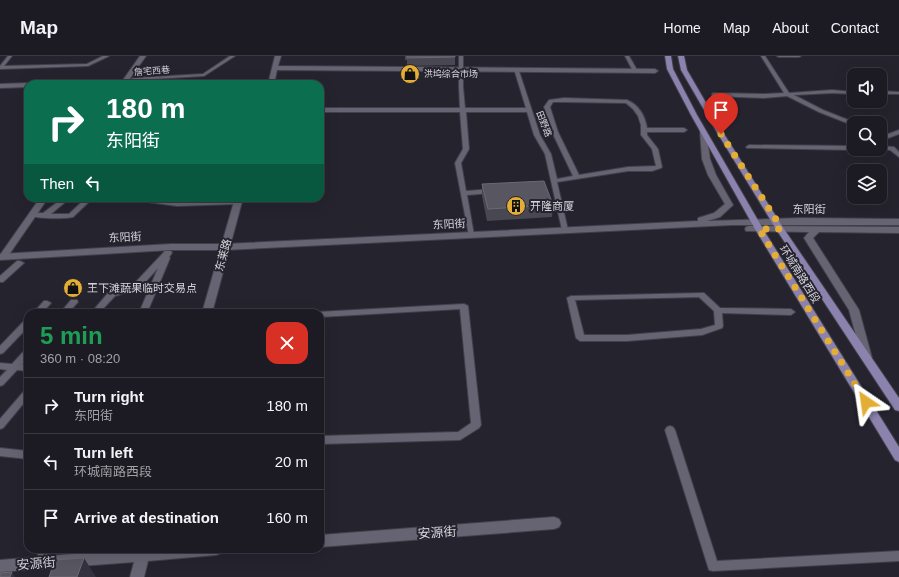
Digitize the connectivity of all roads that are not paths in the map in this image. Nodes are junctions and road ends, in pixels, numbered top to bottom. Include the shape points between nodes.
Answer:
1 (10, 56) edge
2 (107, 56) edge
3 (143, 56) edge
4 (233, 56) edge
5 (278, 56) edge
6 (461, 56) edge
7 (627, 56) edge
8 (668, 56) edge
9 (681, 56) edge
10 (763, 56) edge
11 (779, 56) edge
12 (799, 56) edge
13 (275, 68) junction
14 (460, 68) junction
15 (516, 70) junction
16 (635, 70) junction
17 (655, 70) dead end
18 (181, 77) junction
19 (126, 80) edge
20 (132, 80) edge
21 (180, 80) edge
22 (272, 80) edge
23 (24, 85) edge
24 (0, 86) edge
25 (847, 92) edge
26 (887, 92) edge
27 (899, 93) edge
28 (787, 94) junction
29 (714, 95) dead end
30 (324, 110) edge
31 (463, 110) junction
32 (529, 110) junction
33 (847, 121) edge
34 (644, 130) junction
35 (684, 130) dead end
36 (703, 131) junction
37 (899, 132) edge
38 (887, 137) edge
39 (749, 147) dead end
40 (847, 148) edge
41 (887, 148) edge
42 (899, 155) edge
43 (576, 178) junction
44 (555, 181) junction
45 (549, 189) edge
46 (557, 189) junction
47 (502, 191) edge
48 (463, 192) junction
49 (41, 202) edge
50 (62, 202) edge
51 (86, 202) edge
52 (237, 202) edge
53 (32, 216) junction
54 (44, 216) junction
55 (899, 222) edge
56 (690, 224) junction
57 (779, 225) junction
58 (757, 226) junction
59 (817, 229) junction
60 (565, 230) junction
61 (899, 230) edge
62 (470, 235) junction
63 (224, 250) junction
64 (168, 253) junction
65 (1, 259) edge
66 (20, 263) junction
67 (0, 280) edge
68 (74, 302) dead end
69 (47, 303) dead end
70 (41, 309) edge
71 (68, 309) edge
72 (99, 309) edge
73 (145, 309) edge
74 (208, 309) edge
75 (718, 310) junction
76 (790, 312) dead end
77 (324, 314) edge
78 (24, 326) edge
79 (0, 351) edge
80 (24, 356) edge
81 (868, 360) junction
82 (0, 366) edge
83 (15, 366) junction
84 (24, 367) edge
85 (0, 383) edge
86 (24, 397) edge
87 (899, 407) edge
88 (0, 425) edge
89 (670, 430) dead end
90 (324, 440) edge
91 (0, 452) edge
92 (24, 455) edge
93 (899, 456) edge
94 (554, 524) dead end
95 (324, 541) edge
96 (45, 553) edge
97 (135, 553) edge
98 (144, 553) edge
99 (899, 556) edge
100 (41, 563) junction
101 (0, 566) edge
102 (137, 577) edge

1 - 2 street via 1,68 88,65
3 - 19 main road
4 - 18 street, 詹宅西巷 via 204,75
5 - 13 main road
6 - 14 street
7 - 16 street
8 - 36 main road, 环城南路西段 via 670,69
9 - 57 main road, 环城南路西段 via 684,70 721,134
10 - 28 street
11 - 12 street
13 - 14 main road
13 - 22 main road
14 - 15 main road
14 - 31 street
15 - 16 main road
15 - 32 street, 田野路
16 - 17 main road
18 - 20 street, 詹宅西巷
18 - 21 street
23 - 24 main road
25 - 28 street
26 - 27 street
28 - 29 street
28 - 33 street
30 - 31 street
31 - 32 street
31 - 48 street via 466,150 458,163
32 - 44 street, 田野路 via 537,135 548,154
34 - 35 street
34 - 43 street via 644,135 655,149 659,167 628,169
34 - 43 street via 635,107 627,102 551,101 547,107 555,132
36 - 56 main road via 706,159 729,206 717,215
36 - 58 main road, 环城南路西段
37 - 38 street
39 - 40 street
41 - 42 street via 892,148
43 - 44 street
44 - 46 street, 田野路
45 - 46 street
46 - 60 street, 田野路
47 - 48 street
48 - 62 street
49 - 53 main road
50 - 54 street
51 - 54 street via 71,216
52 - 63 main road, 东莱路
53 - 54 street
53 - 65 main road
55 - 57 main road, 东阳街
56 - 58 main road, 东阳街
56 - 60 main road, 东阳街
57 - 58 main road, 东阳街
57 - 59 main road, 东阳街
57 - 81 main road, 环城南路西段
58 - 63 main road, 东阳街
58 - 93 main road, 环城南路西段
59 - 61 main road, 东阳街
59 - 81 main road via 808,238 854,310
60 - 62 main road, 东阳街
62 - 63 main road, 东阳街
63 - 64 main road, 东阳街
63 - 65 main road, 东阳街 via 171,247
63 - 74 main road, 东莱路
64 - 66 main road, 东阳街
64 - 72 street via 136,287 112,294
64 - 73 street
65 - 66 main road, 东阳街
66 - 67 street
68 - 71 street
69 - 70 street
75 - 75 street via 701,295 570,298 580,338 627,338 702,332 719,326
75 - 76 street
77 - 90 street via 464,306 476,425 460,436
78 - 79 street
80 - 83 street
81 - 87 main road, 环城南路西段
82 - 83 street
83 - 84 street
83 - 85 street
86 - 88 street
89 - 99 street via 713,566
91 - 92 street
94 - 95 main road, 安源街
96 - 100 street
97 - 100 main road, 安源街
98 - 102 main road
100 - 101 main road, 安源街

